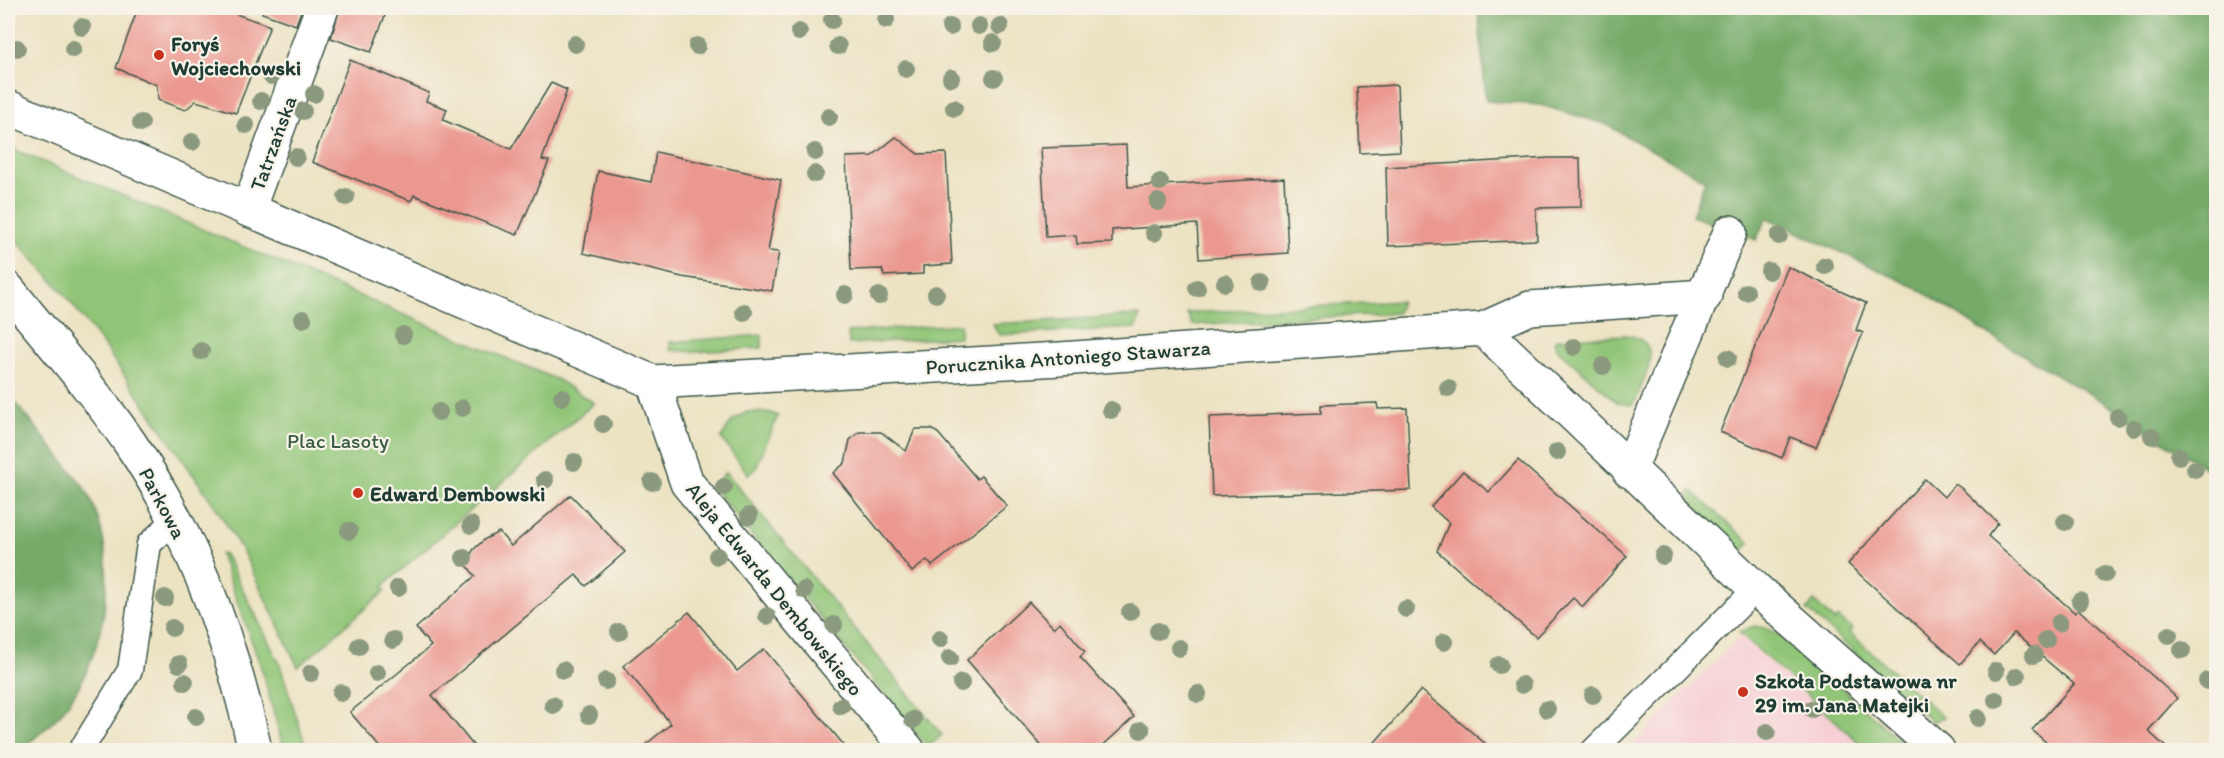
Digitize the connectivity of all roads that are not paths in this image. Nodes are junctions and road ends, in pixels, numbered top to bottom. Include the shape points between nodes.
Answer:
1 (322, 8) edge
2 (8, 106) edge
3 (248, 210) junction
4 (1730, 232) dead end
5 (8, 289) edge
6 (1705, 296) junction
7 (1483, 329) junction
8 (653, 382) junction
9 (1629, 471) junction
10 (176, 519) junction
11 (1756, 589) junction
12 (81, 750) edge
13 (255, 750) edge
14 (908, 750) edge
15 (1594, 750) edge
16 (1938, 750) edge

1 - 3 street, Tatrzańska
2 - 3 street
3 - 8 street
4 - 6 street
5 - 10 street, Parkowa via 97,398
6 - 7 street, Porucznika Antoniego Stawarza via 1530,308
6 - 9 street
7 - 8 street, Porucznika Antoniego Stawarza
7 - 9 street
8 - 14 street, Aleja Edwarda Dembowskiego via 687,483
9 - 11 street
10 - 12 lane via 150,544 130,670
10 - 13 street, Parkowa via 217,619
11 - 15 lane
11 - 16 street

